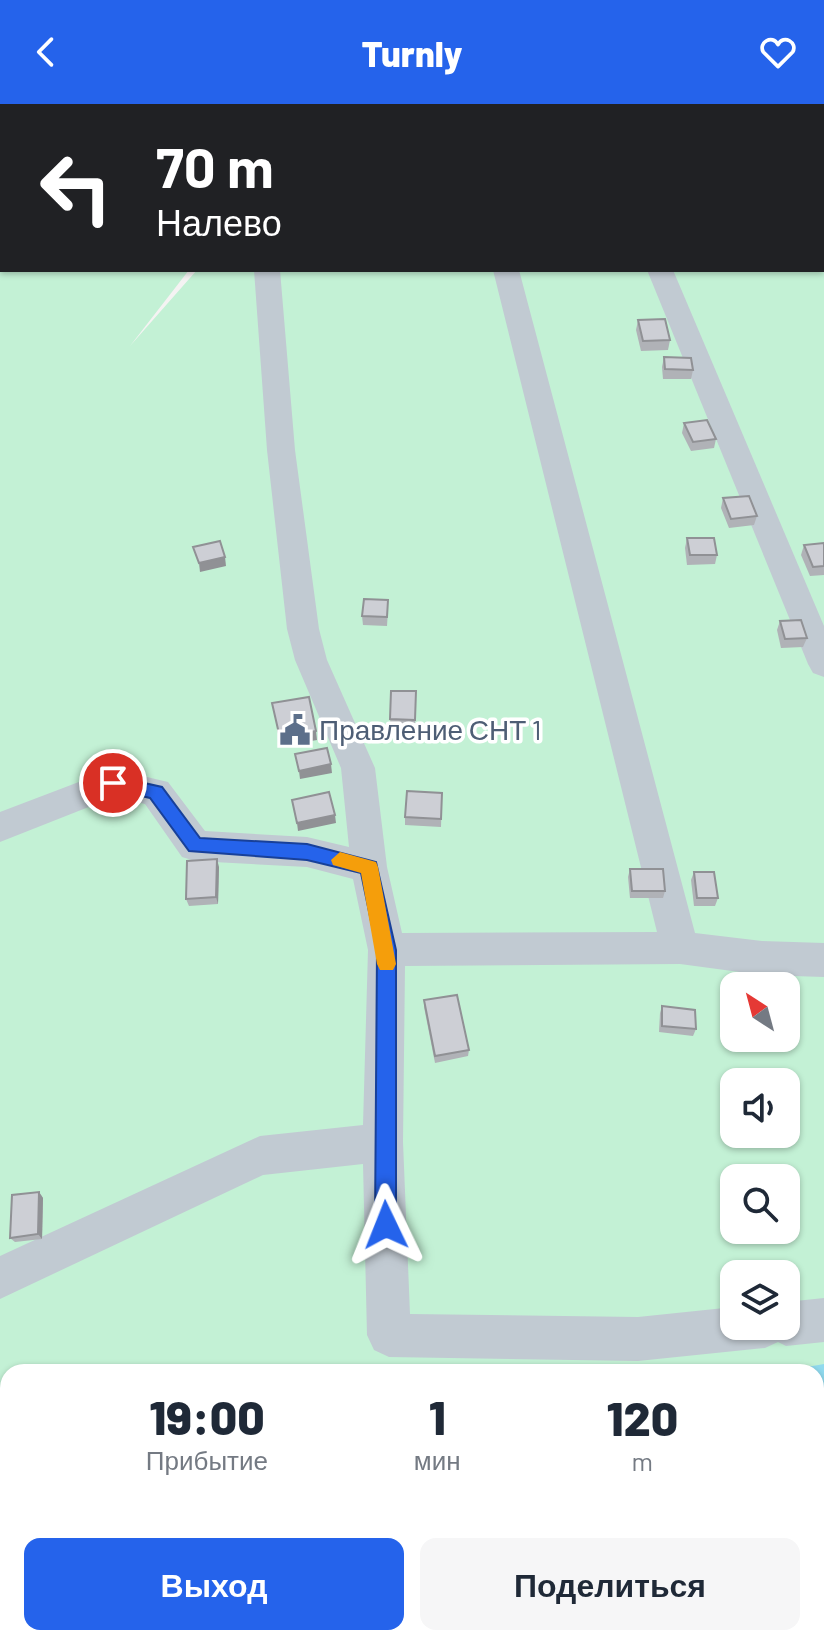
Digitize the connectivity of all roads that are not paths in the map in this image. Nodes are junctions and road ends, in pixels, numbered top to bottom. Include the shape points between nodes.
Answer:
1 (267, 272) edge
2 (507, 272) edge
3 (661, 272) edge
4 (824, 664) edge
5 (0, 827) edge
6 (369, 867) junction
7 (680, 948) junction
8 (387, 950) junction
9 (824, 960) edge
10 (383, 1142) junction
11 (0, 1278) edge
12 (824, 1320) edge
13 (800, 1323) edge
14 (720, 1331) edge

1 - 6 street via 281,450 303,629 358,768
2 - 7 street
3 - 4 street
5 - 6 street via 113,783 156,792 195,846 307,852
6 - 8 street
7 - 8 street
7 - 9 street
8 - 10 street
10 - 11 street via 260,1156
10 - 14 street via 389,1335 638,1339
12 - 13 street

